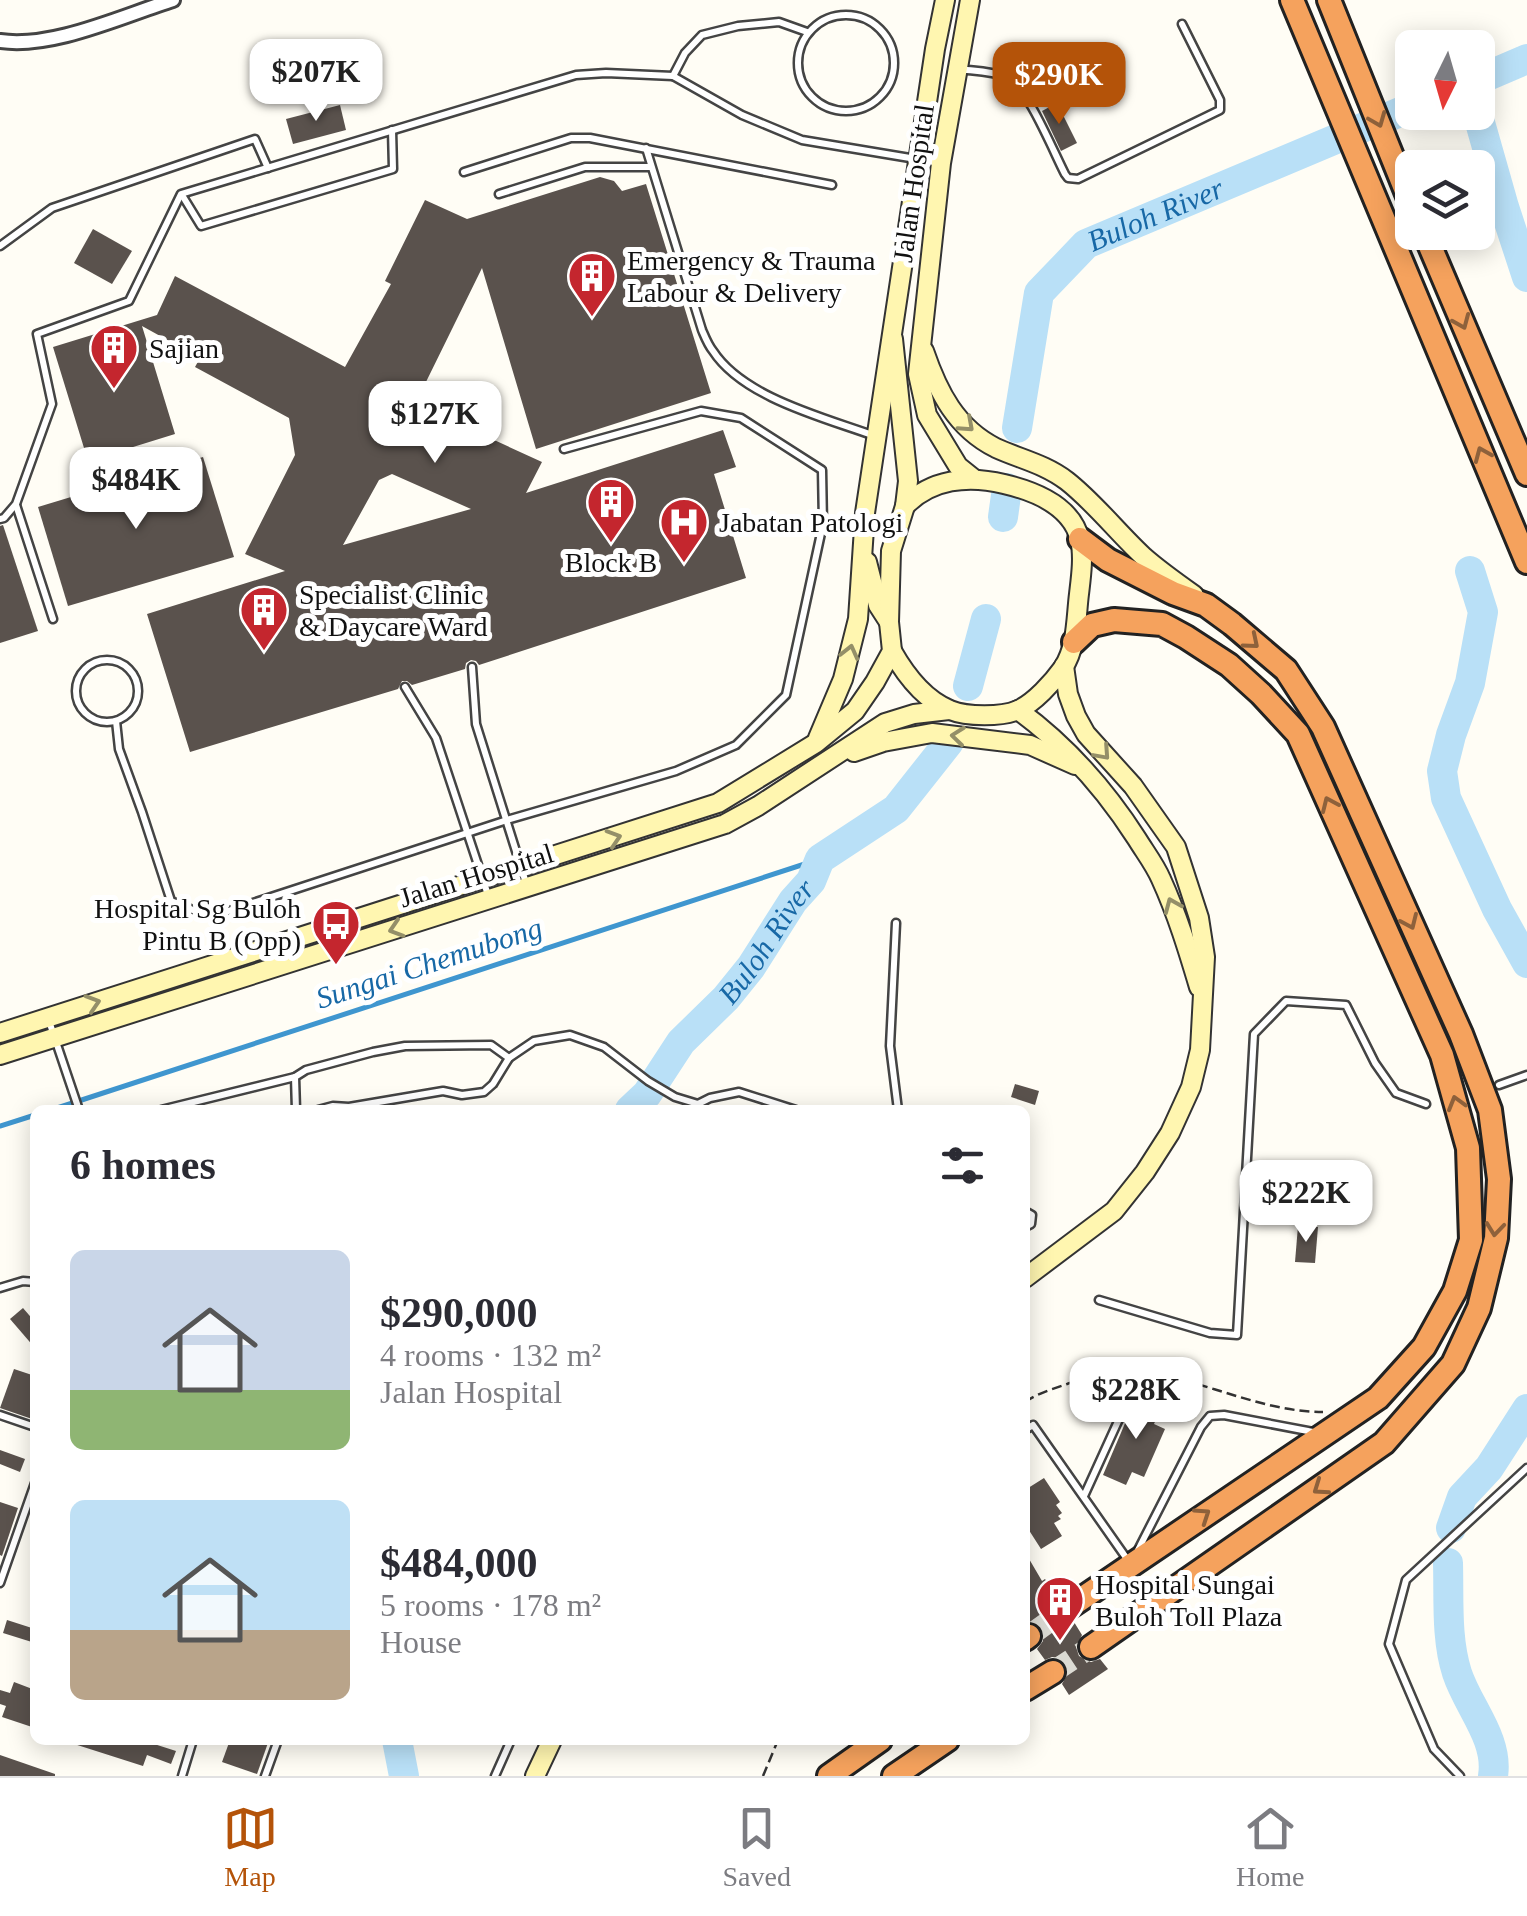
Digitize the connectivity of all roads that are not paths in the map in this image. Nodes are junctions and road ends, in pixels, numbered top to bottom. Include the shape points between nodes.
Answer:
1 (174, 0) edge
2 (945, 0) edge
3 (970, 0) edge
4 (1292, 0) edge
5 (1328, 0) edge
6 (1182, 24) dead end
7 (808, 32) junction
8 (0, 40) edge
9 (957, 68) junction
10 (673, 76) junction
11 (1057, 82) dead end
12 (1025, 96) junction
13 (392, 130) junction
14 (646, 148) junction
15 (918, 159) junction
16 (941, 163) junction
17 (1395, 164) edge
18 (651, 166) junction
19 (268, 168) junction
20 (464, 172) dead end
21 (832, 185) dead end
22 (181, 194) junction
23 (499, 194) dead end
24 (0, 246) edge
25 (1432, 250) edge
26 (822, 259) dead end
27 (860, 264) dead end
28 (893, 339) junction
29 (921, 341) junction
30 (878, 437) junction
31 (564, 449) dead end
32 (1527, 474) edge
33 (973, 478) junction
34 (16, 504) junction
35 (904, 506) junction
36 (0, 519) edge
37 (1080, 539) junction
38 (863, 548) junction
39 (1527, 562) edge
40 (1206, 605) junction
41 (52, 619) dead end
42 (889, 622) junction
43 (1074, 642) junction
44 (892, 651) junction
45 (1064, 666) junction
46 (472, 668) dead end
47 (405, 687) dead end
48 (949, 710) junction
49 (1018, 710) junction
50 (116, 721) junction
51 (816, 744) junction
52 (825, 762) junction
53 (1085, 770) junction
54 (507, 820) junction
55 (466, 833) junction
56 (522, 867) junction
57 (482, 879) junction
58 (527, 888) junction
59 (489, 900) junction
60 (896, 924) dead end
61 (1202, 998) junction
62 (48, 1017) junction
63 (0, 1032) edge
64 (54, 1037) junction
65 (0, 1055) edge
66 (509, 1058) junction
67 (1527, 1075) edge
68 (295, 1077) junction
69 (1499, 1084) dead end
70 (1426, 1104) dead end
71 (77, 1105) edge
72 (181, 1105) edge
73 (296, 1105) edge
74 (369, 1105) edge
75 (696, 1105) edge
76 (703, 1105) edge
77 (780, 1105) edge
78 (897, 1105) edge
79 (1030, 1274) edge
80 (30, 1281) edge
81 (0, 1288) edge
82 (1100, 1300) dead end
83 (1130, 1395) dead end
84 (0, 1415) edge
85 (1325, 1423) junction
86 (30, 1424) edge
87 (1030, 1426) edge
88 (1527, 1468) edge
89 (1240, 1490) junction
90 (30, 1497) edge
91 (1084, 1497) junction
92 (1264, 1527) junction
93 (1130, 1564) junction
94 (0, 1583) edge
95 (1065, 1610) tunnel mouth
96 (1091, 1647) tunnel mouth
97 (1052, 1672) tunnel mouth
98 (1030, 1687) edge
99 (192, 1745) edge
100 (276, 1745) edge
101 (509, 1745) edge
102 (550, 1745) edge
103 (873, 1745) edge
104 (940, 1745) edge
105 (182, 1776) edge
106 (264, 1776) edge
107 (496, 1776) edge
108 (534, 1776) edge
109 (829, 1776) edge
110 (894, 1776) edge
111 (1460, 1776) edge

1 - 8 street via 45,42
2 - 15 main road, Jalan Hospital
3 - 9 main road, Jalan Hospital
39 -> 4 highway
5 -> 17 highway
6 - 12 lane via 1220,110 1078,179 1065,174
7 - 7 lane via 836,16 868,19 891,42 894,74 888,89 864,109 832,110 818,103 806,92 797,62
7 - 10 lane via 779,22 702,35
9 - 12 lane via 1007,78
9 - 16 main road, Jalan Hospital
10 - 13 lane via 576,75
10 - 15 lane via 802,140
11 - 12 lane
13 - 19 lane
13 - 22 lane via 393,169 200,226
14 - 18 lane
14 - 20 lane via 571,138
14 - 21 lane
15 - 16 lane
15 - 28 main road, Jalan Hospital
16 - 29 main road, Jalan Hospital
18 - 23 lane via 584,167
18 - 30 lane via 714,353 754,387
19 - 22 lane
19 - 24 lane via 256,139 52,208
22 - 34 lane via 129,300 38,334 52,404
25 -> 32 highway
26 - 27 lane
28 - 30 main road, Jalan Hospital
28 - 35 main road, Jalan Hospital via 907,455
29 - 33 main road, Jalan Hospital via 918,374 928,415 958,466
29 -> 40 main road via 935,384 955,416 996,448 1066,481
30 - 38 main road, Jalan Hospital
31 - 54 lane via 701,411 741,418 822,470 824,524 786,696 736,745 676,770
33 - 35 main road via 938,484
33 - 37 main road via 1030,490 1067,516
34 - 36 lane
34 - 41 lane
35 - 42 main road, Jalan Hospital via 891,551
37 - 40 highway via 1136,575
37 - 43 main road
38 - 42 main road
51 -> 38 main road, Jalan Hospital via 858,620
40 -> 92 highway via 1286,670 1324,727 1461,1034 1490,1110 1499,1179 1496,1238 1479,1308 1453,1364 1384,1443
42 - 44 main road, Jalan Hospital
43 - 45 main road
85 -> 43 highway via 1378,1398 1424,1347 1466,1257 1468,1148 1442,1055 1298,734 1229,665 1162,624 1114,620 1092,626
44 - 48 main road via 921,690
44 - 51 main road, Jalan Hospital via 855,711
45 - 49 main road
45 -> 61 main road via 1086,734 1176,847 1200,918
46 - 54 lane via 476,724
47 - 55 lane via 436,738
48 - 49 main road
48 - 52 main road, Jalan Hospital via 885,723
49 - 53 main road
50 - 50 lane via 87,715 76,698 79,678 103,660 123,665 136,680 137,700
50 - 55 lane via 118,749 171,901 210,917
56 -> 51 main road, Jalan Hospital via 718,803
53 -> 52 main road via 1030,745 932,733
52 - 58 main road, Jalan Hospital via 725,824
61 -> 53 main road via 1159,874
54 - 55 lane
54 - 56 lane
55 - 57 lane
56 - 57 main road, Jalan Hospital
56 - 58 lane
57 - 59 lane
62 -> 57 main road, Jalan Hospital
58 - 59 main road, Jalan Hospital
59 -> 64 main road, Jalan Hospital
60 - 78 lane via 890,1046
61 - 79 main road via 1200,1050 1170,1134 1114,1211
62 - 63 main road, Jalan Hospital
62 - 64 lane
64 - 65 main road, Jalan Hospital
64 - 71 lane
66 - 68 lane via 491,1045 405,1046
66 - 74 lane via 484,1092 443,1091
66 - 75 lane via 534,1042 570,1035 604,1047 648,1081
67 - 69 lane
68 - 72 lane
68 - 73 lane
70 - 82 lane via 1396,1093 1346,1005 1286,1001 1254,1034 1236,1334 1210,1333
76 - 77 lane via 740,1092
80 - 81 lane
83 - 91 lane
84 - 86 lane
85 - 89 highway
85 - 93 lane via 1210,1416
87 - 91 lane
88 - 111 lane via 1406,1580 1389,1644 1434,1749
89 - 92 highway
93 -> 89 highway
90 - 94 lane
91 - 93 lane
92 - 96 highway
93 - 95 highway
97 - 98 highway
99 - 105 lane
100 - 106 lane
101 - 107 lane
102 - 108 main road
103 - 109 highway
104 - 110 highway

